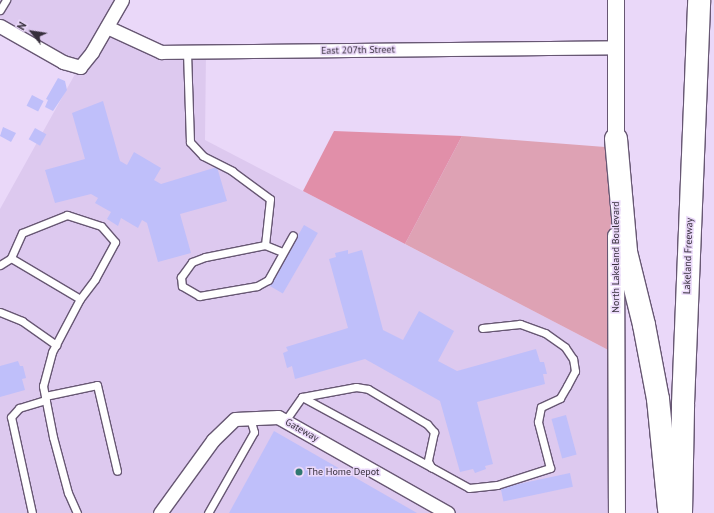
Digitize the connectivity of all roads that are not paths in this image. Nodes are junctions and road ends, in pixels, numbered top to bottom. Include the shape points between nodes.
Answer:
1 (6, 0) edge
2 (122, 0) edge
3 (616, 0) edge
4 (699, 0) edge
5 (0, 10) edge
6 (0, 26) edge
7 (107, 27) junction
8 (616, 47) junction
9 (187, 52) junction
10 (616, 139) junction
11 (293, 235) dead end
12 (266, 245) junction
13 (282, 252) junction
14 (11, 258) junction
15 (0, 265) edge
16 (80, 299) junction
17 (0, 312) edge
18 (482, 328) dead end
19 (56, 345) junction
20 (302, 397) junction
21 (46, 398) junction
22 (250, 418) junction
23 (286, 421) junction
24 (431, 467) junction
25 (117, 471) dead end
26 (32, 513) edge
27 (77, 513) edge
28 (160, 513) edge
29 (208, 513) edge
30 (448, 513) edge
31 (617, 513) edge
32 (670, 513) edge
33 (681, 513) edge

1 - 5 lane
2 - 7 street
3 - 8 street, North Lakeland Boulevard
4 - 33 highway, Lakeland Freeway via 683,389
6 - 7 street via 63,62 80,67
7 - 9 street, East 207th Street via 161,52
8 - 9 street, East 207th Street
8 - 10 street, North Lakeland Boulevard
9 - 12 lane via 190,142 203,156 232,171 270,199
10 - 31 street, North Lakeland Boulevard
10 - 32 highway via 626,252 644,325 658,399
11 - 13 lane
12 - 13 lane
12 - 13 lane via 192,262 181,277 182,286 198,296 257,286 268,280
14 - 15 lane
14 - 16 lane
14 - 16 lane via 22,233 67,215 101,226 115,242 95,279
16 - 19 lane
17 - 19 lane via 22,321
18 - 24 lane via 520,324 544,333 565,347 573,358 575,371 560,398 541,407 538,422 550,468 497,486 469,488
19 - 21 lane via 43,386
20 - 23 lane
20 - 24 lane
20 - 24 lane via 356,387 368,389 427,424 434,432 433,447 428,461
21 - 25 lane via 97,385
21 - 26 lane via 19,408 10,417
21 - 27 lane via 68,493
22 - 23 street, Gateway via 278,417
22 - 28 street, Gateway via 235,419 213,440
22 - 29 lane via 254,432
23 - 30 street, Gateway

